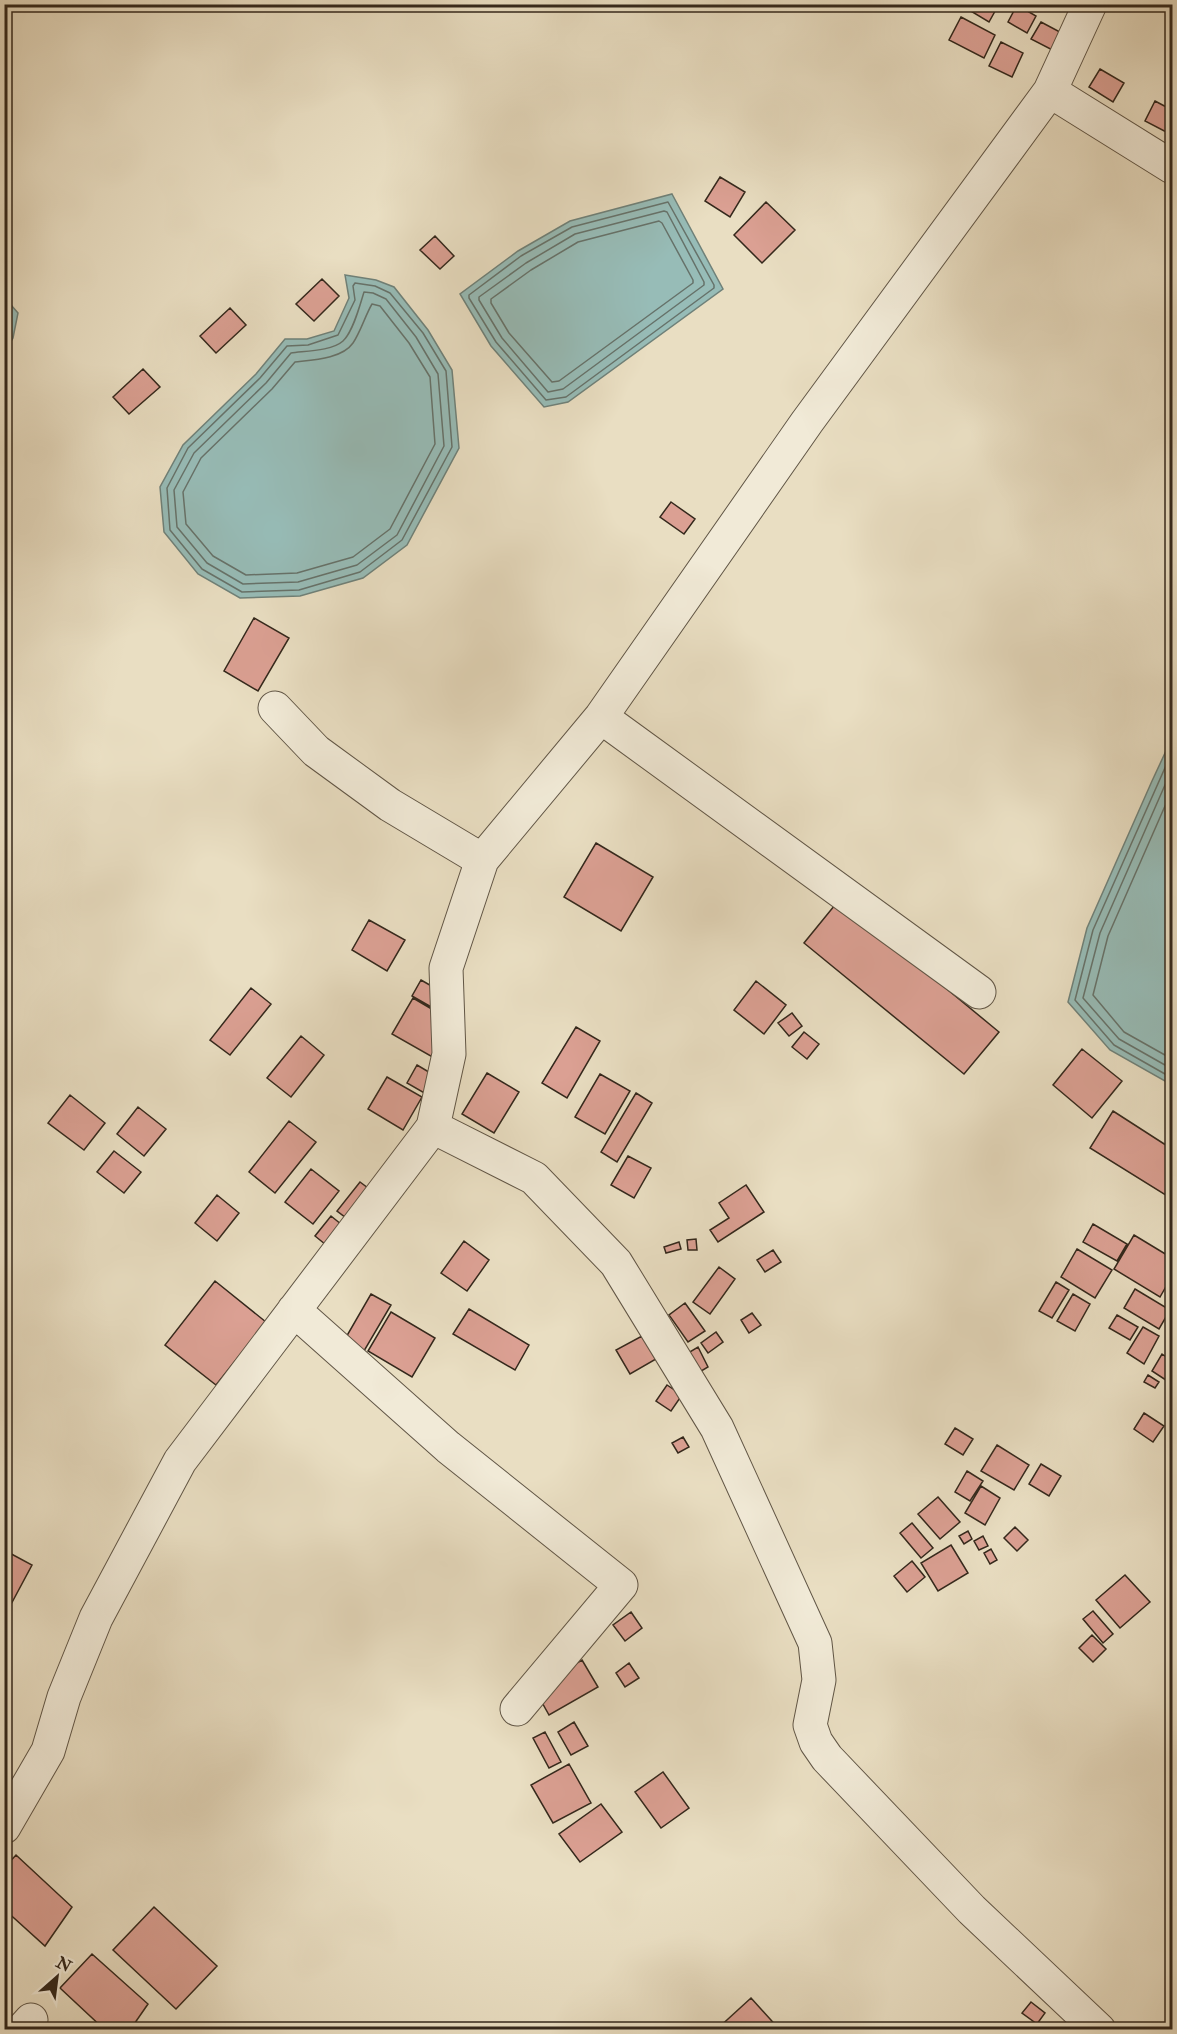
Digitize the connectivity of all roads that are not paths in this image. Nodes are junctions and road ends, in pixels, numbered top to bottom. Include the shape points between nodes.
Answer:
1 (1090, 4) edge
2 (1050, 90) junction
3 (1173, 167) edge
4 (275, 708) dead end
5 (602, 717) junction
6 (482, 860) junction
7 (979, 992) dead end
8 (433, 1126) junction
9 (294, 1310) junction
10 (517, 1709) dead end
11 (4, 1827) edge
12 (1099, 2030) edge

1 - 2 street
2 - 3 street
2 - 5 street via 807,422
4 - 6 street via 316,752 390,806
5 - 6 street
5 - 7 street
6 - 8 street via 446,968 449,1054
8 - 9 street
8 - 12 street via 534,1178 616,1263 717,1428 816,1643 819,1680 810,1725 816,1742 972,1910
9 - 10 street via 448,1446 621,1585
9 - 11 street via 180,1461 96,1618 64,1697 48,1751

